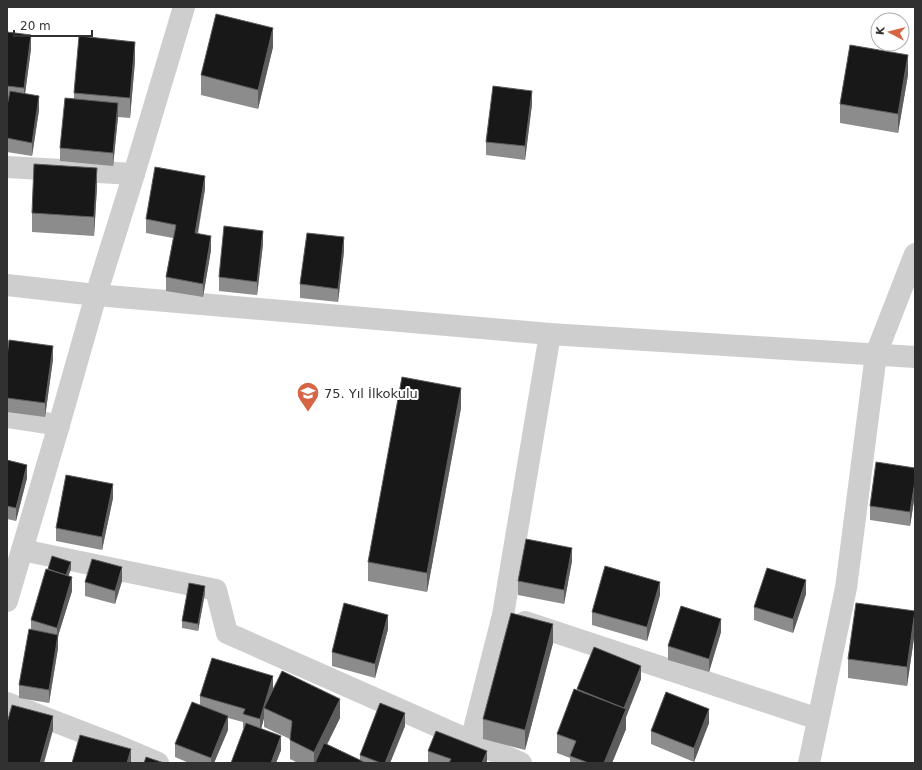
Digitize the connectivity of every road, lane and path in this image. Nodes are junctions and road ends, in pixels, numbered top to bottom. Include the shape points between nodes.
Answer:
1 (184, 7) edge
2 (7, 167) edge
3 (134, 174) junction
4 (915, 254) edge
5 (7, 285) edge
6 (96, 295) junction
7 (550, 334) junction
8 (876, 354) junction
9 (915, 357) edge
10 (7, 417) edge
11 (59, 425) junction
12 (22, 550) junction
13 (8, 597) edge
14 (503, 615) junction
15 (7, 703) edge
16 (818, 720) junction
17 (471, 741) junction
18 (158, 763) edge
19 (522, 763) edge
20 (809, 763) edge

1 - 3 street
2 - 3 street
3 - 6 street
4 - 8 street
5 - 6 street
6 - 7 street
6 - 11 street
7 - 8 street
7 - 14 street
8 - 9 street
8 - 16 street via 846,588
10 - 11 street
11 - 12 street
12 - 13 street
12 - 17 street via 216,590 227,633
14 - 16 street
14 - 17 street
15 - 18 street
16 - 20 street
17 - 19 street

